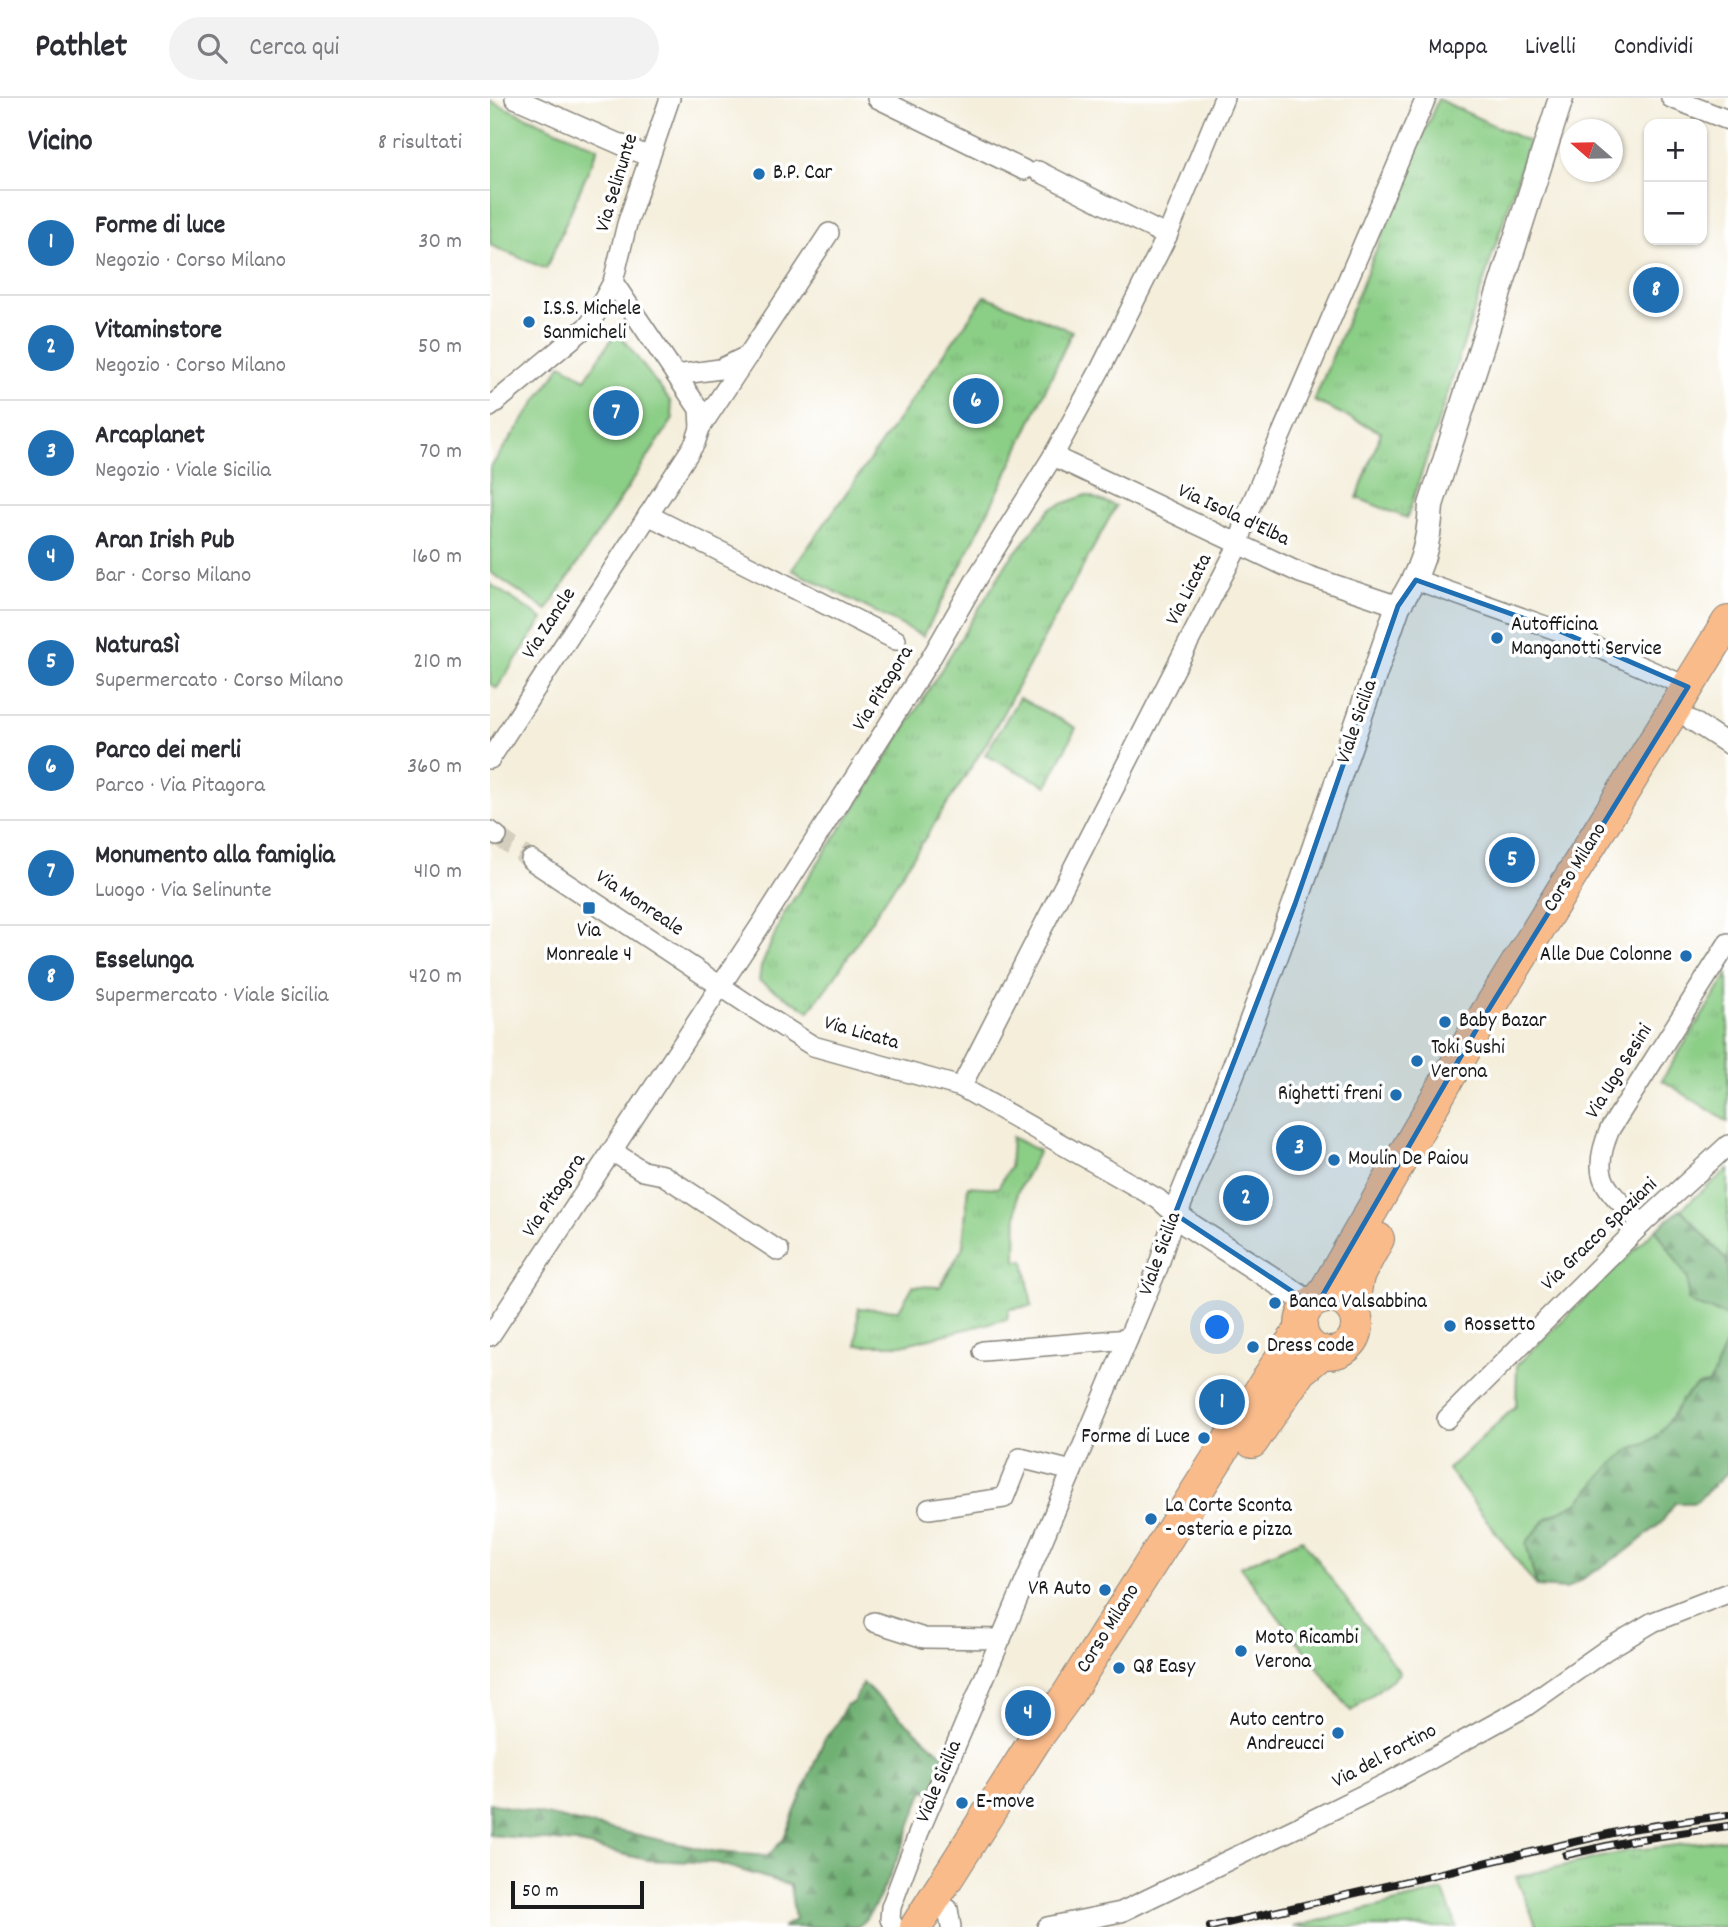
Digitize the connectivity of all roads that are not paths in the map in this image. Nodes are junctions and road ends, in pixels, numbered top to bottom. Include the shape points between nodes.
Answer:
1 (515, 98) edge
2 (670, 98) edge
3 (1224, 98) edge
4 (1426, 98) edge
5 (1561, 98) edge
6 (1671, 98) edge
7 (890, 101) edge
8 (1728, 120) edge
9 (649, 157) junction
10 (828, 233) dead end
11 (1167, 236) junction
12 (613, 282) junction
13 (750, 354) junction
14 (676, 375) junction
15 (490, 407) edge
16 (700, 428) junction
17 (1052, 456) junction
18 (648, 514) junction
19 (1239, 544) junction
20 (1416, 580) junction
21 (1398, 606) junction
22 (1728, 622) edge
23 (896, 640) dead end
24 (1728, 659) edge
25 (1688, 687) junction
26 (1691, 720) junction
27 (1728, 744) edge
28 (490, 760) edge
29 (531, 860) tunnel mouth
30 (1728, 943) edge
31 (721, 986) junction
32 (961, 1087) junction
33 (1728, 1145) edge
34 (612, 1151) junction
35 (1175, 1214) junction
36 (1642, 1224) junction
37 (779, 1251) dead end
38 (1352, 1309) junction
39 (1314, 1321) junction
40 (490, 1336) edge
41 (1128, 1339) junction
42 (983, 1351) dead end
43 (1447, 1419) dead end
44 (1072, 1471) junction
45 (929, 1509) dead end
46 (1728, 1592) edge
47 (874, 1622) dead end
48 (1000, 1639) junction
49 (924, 1923) edge
50 (1047, 1927) edge

1 - 9 street
2 - 9 street, Via Selinunte
3 - 11 street, Via Pitagora
4 - 19 street, Via Licata via 1248,512
5 - 20 street, Viale Sicilia via 1431,505 1430,532
6 - 8 street
7 - 11 street
9 - 12 street, Via Selinunte
10 - 13 street, Via Zancle
11 - 17 street, Via Pitagora
12 - 14 street
12 - 15 street, Via Selinunte via 590,324
13 - 14 street via 720,369
13 - 16 street, Via Zancle
14 - 16 street via 699,409
16 - 18 street, Via Zancle
17 - 19 street, Via Isola d'Elba
17 - 31 street, Via Pitagora via 931,657
18 - 23 street
18 - 28 street, Via Zancle
19 - 21 street, Via Isola d'Elba via 1300,573
19 - 32 street, Via Licata
20 - 21 street, Viale Sicilia
20 - 25 street via 1562,632
21 - 35 street, Viale Sicilia via 1296,904
22 - 25 main road, Corso Milano
24 - 26 main road, Corso Milano
25 - 39 main road, Corso Milano via 1479,1026
26 - 27 street
26 - 38 main road, Corso Milano via 1364,1261
29 - 31 street, Via Monreale
30 - 36 street, Via Ugo Sesini via 1601,1150 1600,1171 1606,1186
31 - 32 street, Via Licata via 813,1046
31 - 34 street, Via Pitagora
32 - 35 street, Via Licata via 1158,1199
33 - 36 street, Via Gracco Spaziani
34 - 37 street, Via Pitagora via 643,1171 663,1175
34 - 40 street, Via Pitagora
35 - 39 street
35 - 41 street, Viale Sicilia
36 - 43 street, Via Gracco Spaziani
38 - 39 main road via 1335,1298
38 - 39 main road, Corso Milano via 1356,1330 1350,1343 1338,1351
39 - 49 main road, Corso Milano via 1300,1371
41 - 42 street
41 - 44 street, Viale Sicilia
44 - 45 street via 1020,1458 1004,1498
44 - 48 street, Viale Sicilia
46 - 50 street, Via del Fortino via 1653,1622 1525,1707 1302,1825 1121,1912
47 - 48 street via 924,1638
48 - 49 street, Viale Sicilia via 895,1894 890,1919

